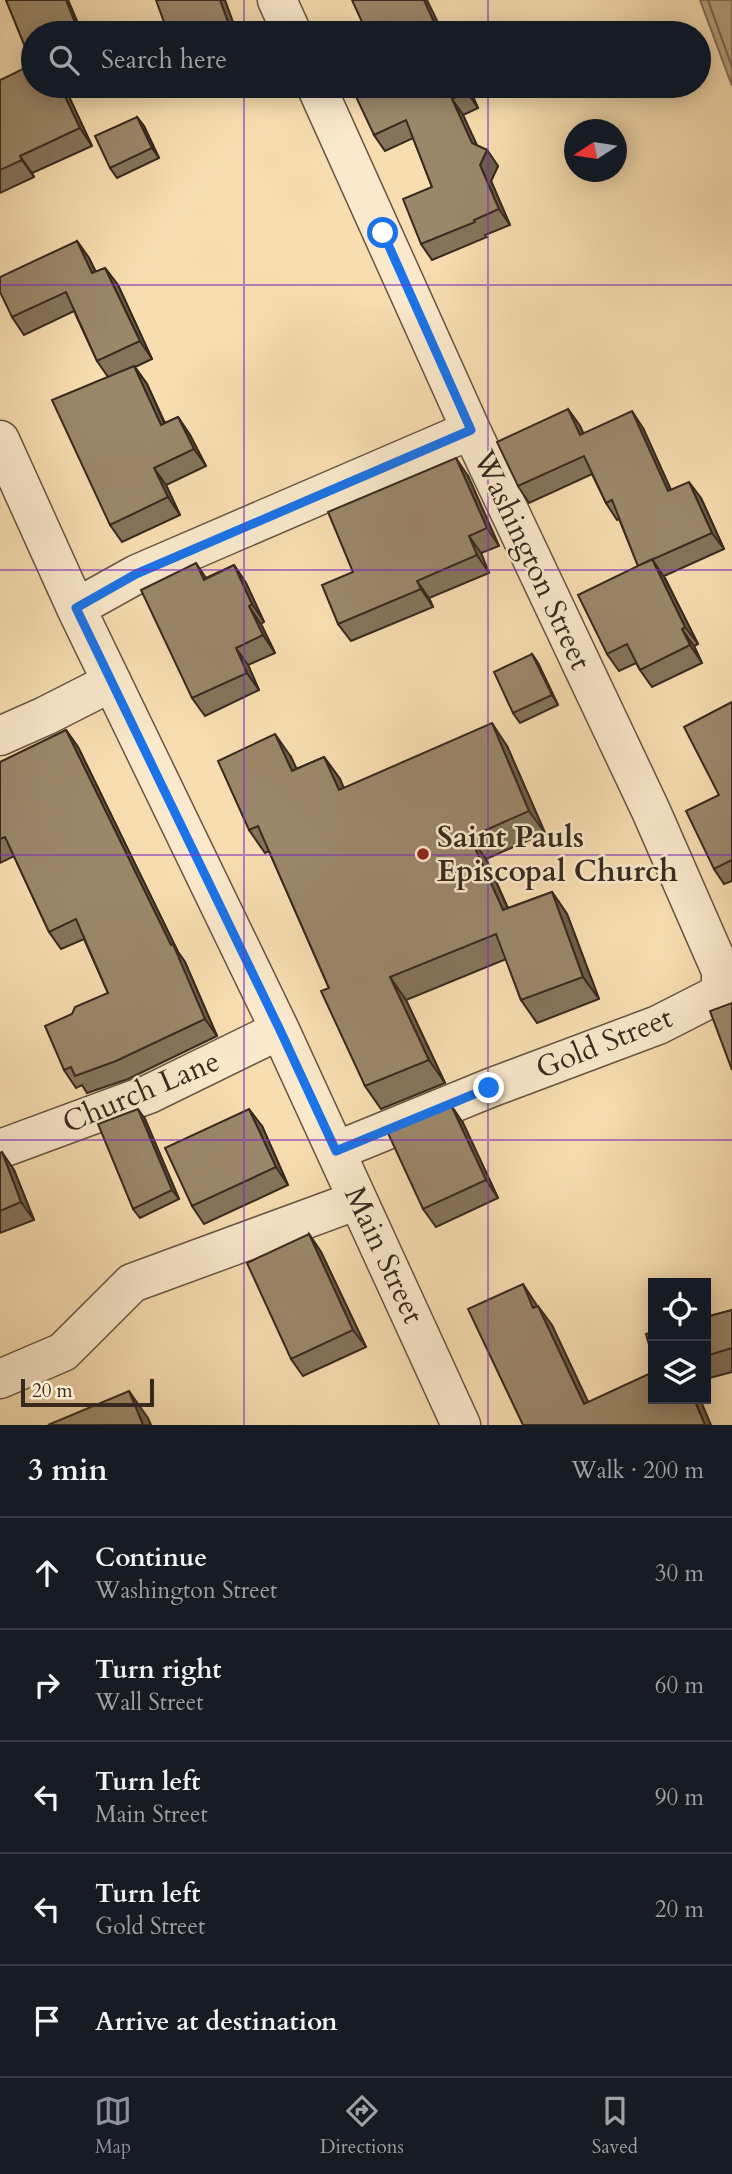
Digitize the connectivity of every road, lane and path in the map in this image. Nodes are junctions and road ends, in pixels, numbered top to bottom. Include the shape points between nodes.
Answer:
1 (277, 0) edge
2 (287, 21) edge
3 (321, 98) edge
4 (471, 430) junction
5 (0, 440) edge
6 (76, 608) junction
7 (112, 682) junction
8 (0, 736) edge
9 (715, 996) joint
10 (280, 1030) junction
11 (0, 1149) edge
12 (336, 1151) junction
13 (359, 1200) junction
14 (0, 1378) edge
15 (461, 1425) edge

1 - 2 street
3 - 4 street, Washington Street
4 - 6 street via 136,574
4 - 9 street, Washington Street via 722,971
5 - 6 street, Main Street
6 - 7 street, Main Street
7 - 8 street
7 - 10 street, Main Street
9 - 12 street, Gold Street via 658,1025
10 - 11 street, Church Lane via 149,1094
10 - 12 street, Main Street
12 - 13 street, Main Street
13 - 14 street via 132,1283 63,1352
13 - 15 street, Main Street

